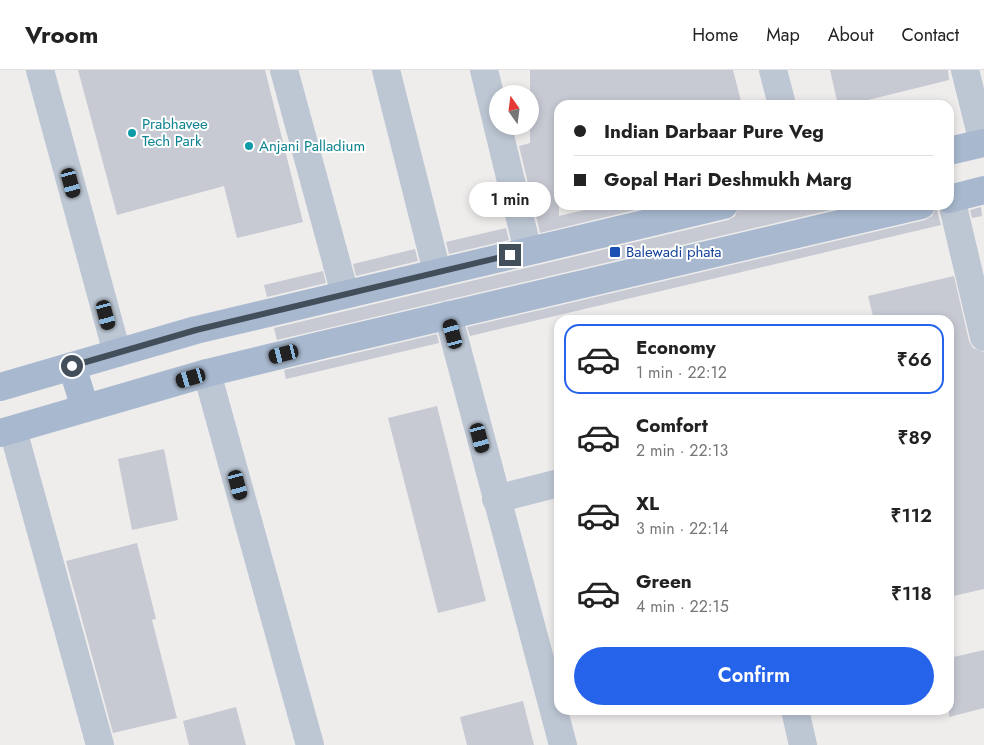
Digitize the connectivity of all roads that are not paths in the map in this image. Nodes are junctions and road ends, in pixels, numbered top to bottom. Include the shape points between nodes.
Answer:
1 (40, 70) edge
2 (284, 70) edge
3 (386, 70) edge
4 (484, 70) edge
5 (773, 70) edge
6 (965, 70) edge
7 (781, 100) edge
8 (984, 143) edge
9 (954, 150) edge
10 (984, 190) edge
11 (954, 197) edge
12 (703, 210) edge
13 (900, 210) edge
14 (953, 210) edge
15 (528, 251) junction
16 (438, 272) junction
17 (345, 294) junction
18 (448, 315) junction
19 (984, 337) edge
20 (117, 353) junction
21 (72, 366) junction
22 (207, 373) junction
23 (0, 387) edge
24 (85, 408) junction
25 (6, 432) edge
26 (554, 485) edge
27 (496, 499) junction
28 (554, 712) edge
29 (555, 715) edge
30 (796, 715) edge
31 (100, 745) edge
32 (310, 745) edge
33 (563, 745) edge
34 (803, 745) edge

1 - 20 street
2 - 17 street
3 - 16 street
4 - 15 street
5 - 7 street
6 - 8 street
8 - 9 main road
10 - 11 main road
12 - 15 main road
13 - 18 main road
14 - 19 street
15 - 16 main road
16 - 17 main road
17 - 20 main road
18 - 22 main road
18 - 27 street
20 - 21 main road
21 - 23 main road
21 - 24 main road
22 - 24 main road
22 - 32 street
24 - 25 main road
25 - 31 street
26 - 27 street
27 - 28 street
29 - 33 street
30 - 34 street

